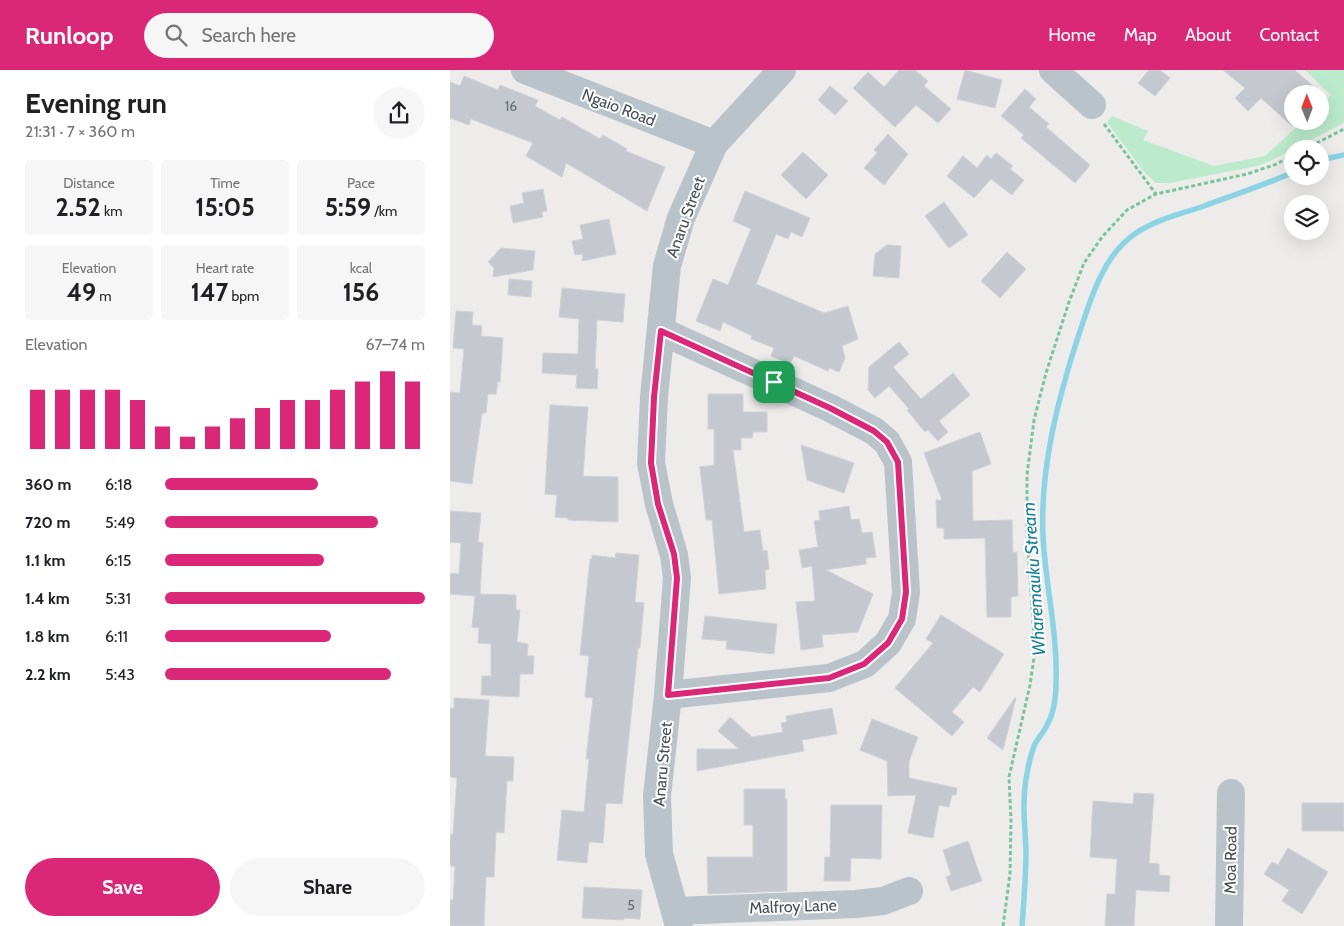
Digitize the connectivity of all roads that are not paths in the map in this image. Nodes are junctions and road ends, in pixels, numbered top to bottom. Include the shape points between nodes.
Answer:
1 (525, 70) edge
2 (782, 70) edge
3 (1053, 70) edge
4 (1092, 105) road end
5 (714, 144) junction
6 (661, 331) junction
7 (668, 695) junction
8 (1231, 793) dead end
9 (909, 891) dead end
10 (677, 918) edge
11 (1229, 926) edge

1 - 5 street, Ngaio Road
2 - 5 street, Anaru Street
3 - 4 street
5 - 6 street, Anaru Street via 681,218 667,266
6 - 7 street, Anaru Street via 651,463 677,578
6 - 7 street via 830,408 874,431 887,442 898,462 906,592 902,619 888,643 864,664 829,678
7 - 10 street, Anaru Street via 657,796 659,854
8 - 11 street, Moa Road
9 - 10 street, Malfroy Lane via 884,901

